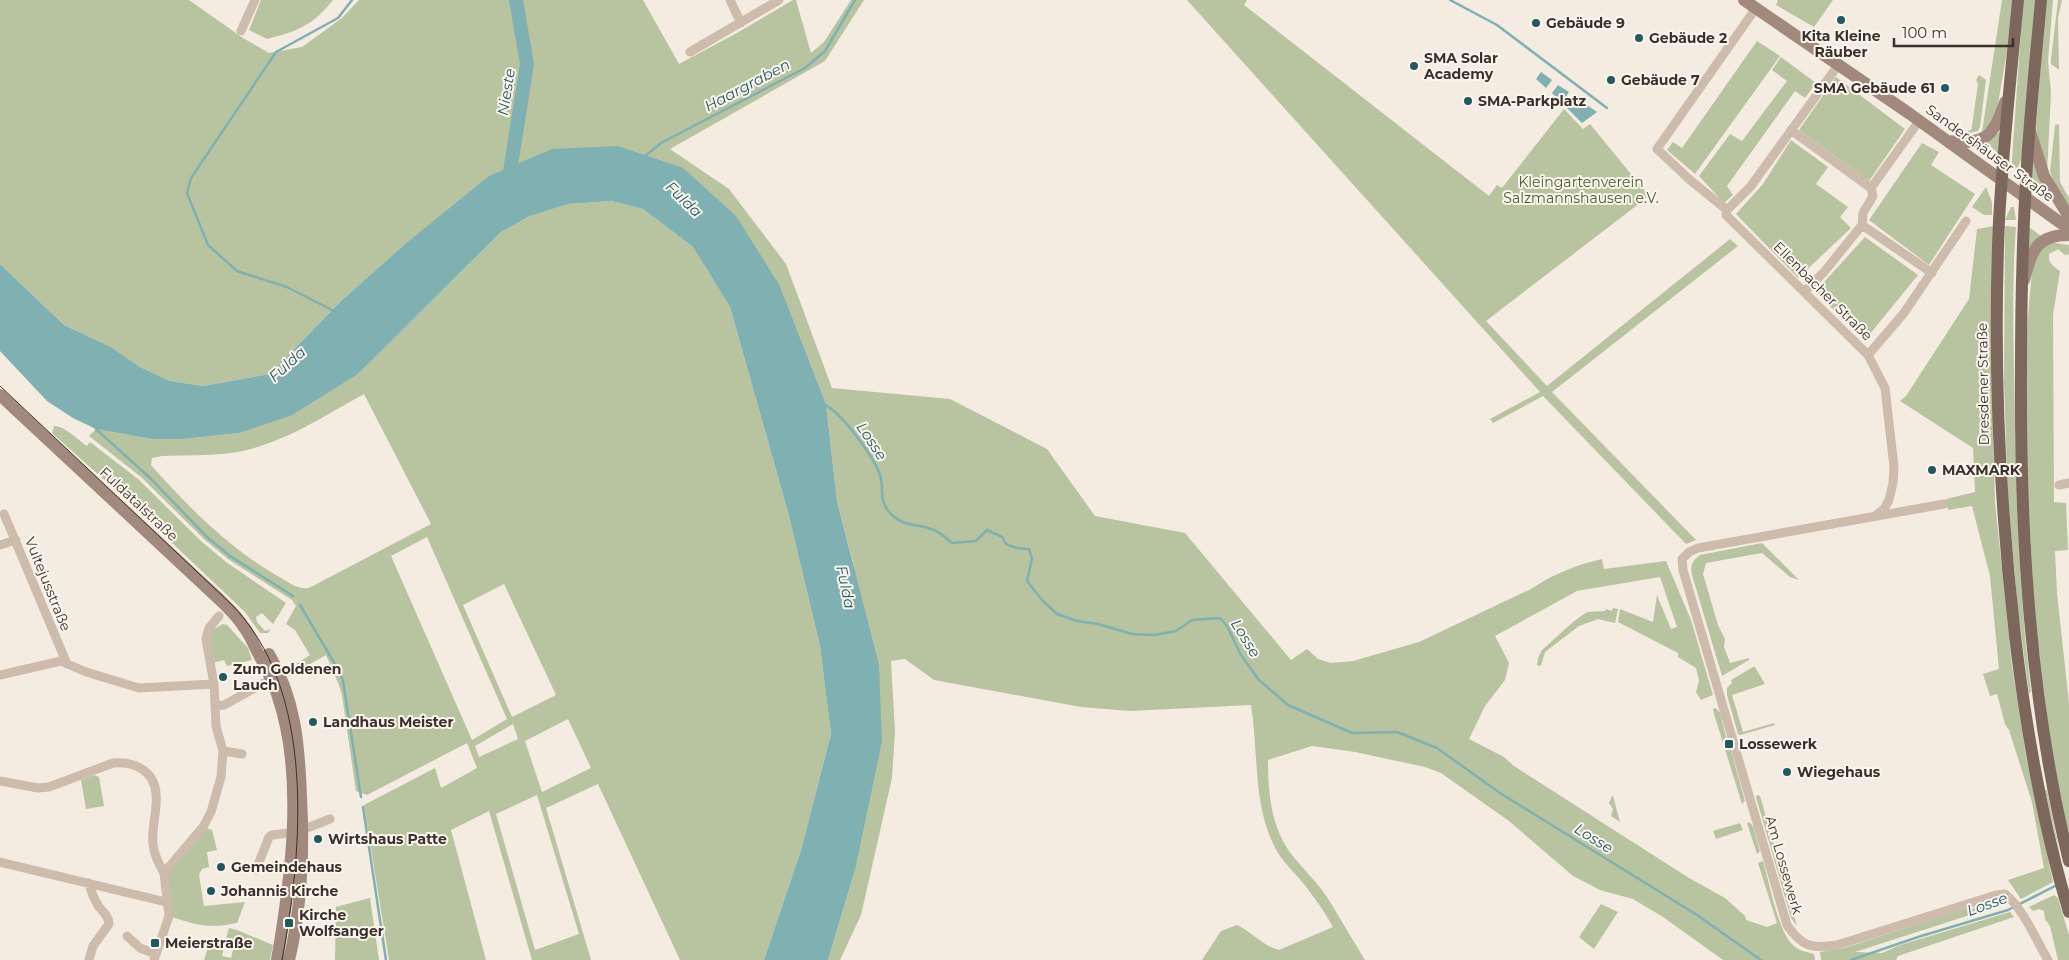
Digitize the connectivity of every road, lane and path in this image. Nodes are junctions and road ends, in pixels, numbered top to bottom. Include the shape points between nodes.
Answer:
1 (255, 0) edge
2 (730, 0) edge
3 (779, 0) edge
4 (1744, 0) edge
5 (2018, 0) edge
6 (2041, 0) edge
7 (1756, 8) junction
8 (741, 23) junction
9 (241, 31) dead end
10 (690, 52) dead end
11 (1838, 64) junction
12 (2010, 88) junction
13 (1919, 121) junction
14 (1791, 130) junction
15 (2030, 130) junction
16 (1948, 141) junction
17 (2002, 180) junction
18 (1871, 188) junction
19 (2025, 196) junction
20 (1727, 210) junction
21 (2069, 217) edge
22 (1966, 221) dead end
23 (1862, 225) junction
24 (2069, 228) edge
25 (2069, 235) edge
26 (1932, 273) junction
27 (2022, 290) junction
28 (1804, 292) junction
29 (1868, 355) junction
30 (0, 395) edge
31 (2069, 483) edge
32 (2059, 484) dead end
33 (1944, 504) dead end
34 (4, 514) dead end
35 (1874, 517) junction
36 (16, 540) junction
37 (0, 545) edge
38 (219, 616) dead end
39 (67, 664) junction
40 (0, 675) edge
41 (264, 683) dead end
42 (214, 684) junction
43 (216, 706) junction
44 (223, 751) junction
45 (242, 754) dead end
46 (0, 782) edge
47 (330, 819) dead end
48 (298, 832) junction
49 (2069, 861) edge
50 (0, 862) edge
51 (256, 870) dead end
52 (164, 873) junction
53 (89, 884) junction
54 (166, 902) junction
55 (2069, 912) edge
56 (127, 936) dead end
57 (155, 957) edge
58 (89, 960) edge
59 (277, 960) edge
60 (289, 960) edge
61 (2048, 960) edge

1 - 9 street
2 - 8 street
3 - 8 street
4 - 7 main road, Sandershäuser Straße
5 - 12 main road, Dresdener Straße
6 - 15 main road
7 - 11 main road, Sandershäuser Straße
7 - 20 street, Ellenbacher Straße via 1657,149
8 - 10 street
11 - 13 main road, Sandershäuser Straße
11 - 14 street
12 - 16 main road via 1992,133 1972,143
12 - 17 main road, Dresdener Straße
13 - 16 main road, Sandershäuser Straße
13 - 18 street
14 - 18 street
14 - 20 street via 1752,186
15 - 19 main road
15 - 21 main road via 2044,176
16 - 17 main road, Sandershäuser Straße
17 - 19 main road, Sandershäuser Straße
17 - 55 main road, Dresdener Straße via 1996,368 2005,538 2025,710 2039,790
18 - 23 street via 1873,196 1863,214
19 - 24 main road, Sandershäuser Straße
19 - 27 main road
20 - 28 street, Ellenbacher Straße via 1726,215
22 - 26 street
23 - 26 street
23 - 28 street
25 - 27 main road via 2040,242 2028,266
26 - 29 street via 1904,313
27 - 49 main road via 2022,476 2030,626 2046,751
28 - 29 street, Ellenbacher Straße
29 - 35 street, Ellenbacher Straße via 1886,388 1894,467 1890,500
30 - 48 main road, Fuldatalstraße via 220,600 270,655 291,704 297,731 300,757
31 - 32 street
33 - 35 street
34 - 36 street, Vultejusstraße
35 - 61 street, Am Lossewerk via 1698,548 1682,559 1787,925 1796,938 1806,944 1816,947 1837,945 2005,894 2012,899
36 - 37 street
36 - 39 street, Vultejusstraße
38 - 42 street via 209,628 206,639
39 - 40 street via 54,661
39 - 42 street via 139,688
41 - 43 street via 224,705
42 - 43 street
43 - 44 street via 216,726
44 - 45 street
44 - 52 street via 221,777 211,812
46 - 52 street via 49,788 113,763 124,762 141,767 154,783 153,845
47 - 48 street
48 - 51 street via 269,837
48 - 59 main road, Fuldatalstraße
48 - 60 main road, Fuldatalstraße via 299,904
50 - 53 street
52 - 54 street
53 - 54 street
53 - 58 street via 98,906 109,920 93,946
54 - 57 street via 169,916
56 - 57 street

